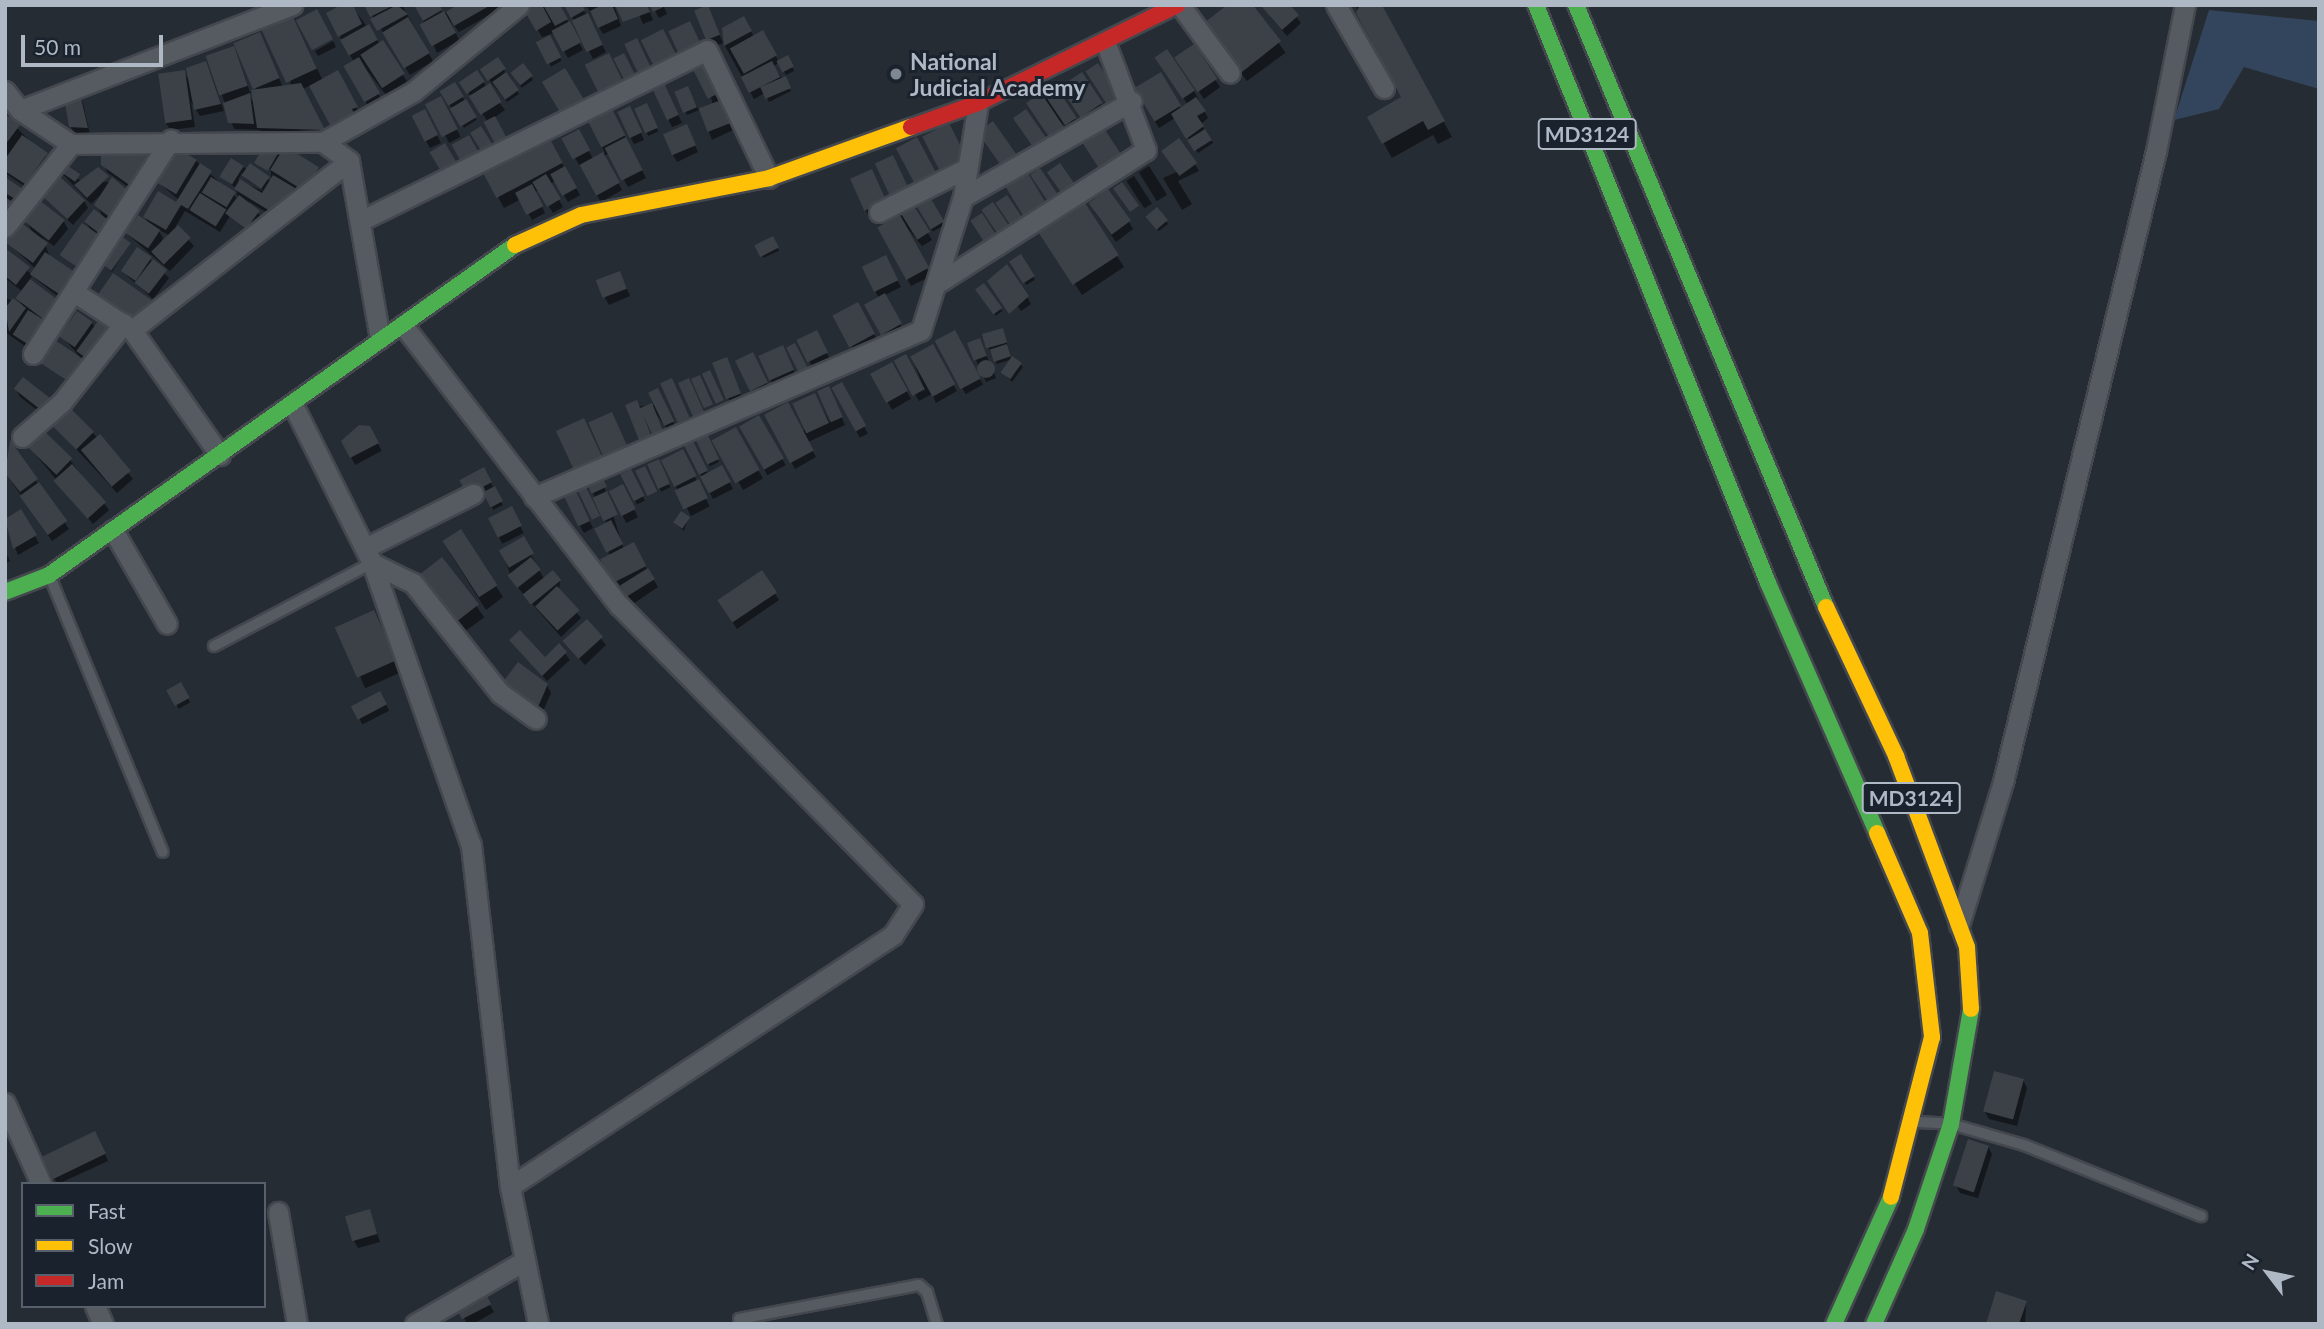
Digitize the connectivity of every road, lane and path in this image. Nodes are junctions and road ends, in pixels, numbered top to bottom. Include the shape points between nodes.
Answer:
1 (292, 5) edge
2 (519, 5) edge
3 (1139, 5) edge
4 (1179, 5) edge
5 (1336, 5) edge
6 (1536, 5) edge
7 (1576, 5) edge
8 (2185, 5) edge
9 (1142, 28) junction
10 (1106, 44) junction
11 (1230, 73) dead end
12 (1384, 88) dead end
13 (5, 91) edge
14 (1132, 101) junction
15 (978, 103) junction
16 (20, 110) junction
17 (171, 139) junction
18 (323, 142) junction
19 (71, 144) junction
20 (349, 161) junction
21 (967, 168) junction
22 (769, 178) junction
23 (963, 197) junction
24 (879, 212) dead end
25 (364, 219) junction
26 (5, 227) edge
27 (941, 281) junction
28 (74, 292) junction
29 (403, 325) junction
30 (128, 326) junction
31 (380, 338) junction
32 (33, 354) dead end
33 (293, 405) junction
34 (22, 437) dead end
35 (220, 455) junction
36 (473, 494) dead end
37 (534, 497) junction
38 (113, 530) junction
39 (368, 556) junction
40 (49, 575) junction
41 (5, 592) edge
42 (167, 624) dead end
43 (214, 646) dead end
44 (536, 719) dead end
45 (163, 852) dead end
46 (1958, 926) junction
47 (5, 1102) edge
48 (1913, 1121) junction
49 (1951, 1124) junction
50 (40, 1182) edge
51 (510, 1187) junction
52 (278, 1212) dead end
53 (2202, 1216) dead end
54 (524, 1261) junction
55 (96, 1308) edge
56 (738, 1319) dead end
57 (416, 1323) edge
58 (103, 1324) edge
59 (298, 1324) edge
60 (538, 1324) edge
61 (937, 1324) edge
62 (1834, 1324) edge
63 (1874, 1324) edge

1 - 16 street
2 - 18 street via 413,92
3 - 9 lane
4 - 9 main road
4 - 11 street
5 - 12 street
6 - 48 main road, MD3124 via 1637,264 1920,933 1932,1037
7 - 46 main road, MD3124 via 1806,564 1896,756
8 - 46 street via 2156,151 2003,782
9 - 10 main road
10 - 14 street
10 - 15 main road
13 - 16 street
14 - 23 street
14 - 27 street via 1146,150
15 - 21 street
15 - 22 main road
16 - 19 street
17 - 18 street
17 - 19 street
17 - 28 street
18 - 20 street
19 - 26 street
20 - 25 street
20 - 30 street
21 - 23 street
21 - 24 street
22 - 25 street via 707,50
22 - 29 main road via 582,215 524,238
23 - 27 street
25 - 31 street
27 - 37 street via 921,330
28 - 30 street
28 - 32 street
29 - 31 main road
29 - 37 street
30 - 34 street via 62,402
30 - 35 street
31 - 33 main road
33 - 35 main road
33 - 39 street
35 - 38 main road
36 - 39 street
37 - 51 street via 619,605 913,904 893,935
38 - 40 main road
38 - 42 street
39 - 43 lane
39 - 44 street via 413,583 500,693
39 - 51 street via 471,845
40 - 41 main road
40 - 45 lane
46 - 49 main road, MD3124 via 1972,1006
47 - 50 street
48 - 49 lane
48 - 62 main road, MD3124 via 1886,1213
49 - 53 lane via 2024,1145
49 - 63 main road, MD3124 via 1916,1229
51 - 54 street
52 - 59 street
54 - 57 street
54 - 60 street
55 - 58 street
56 - 61 lane via 919,1285 927,1292

